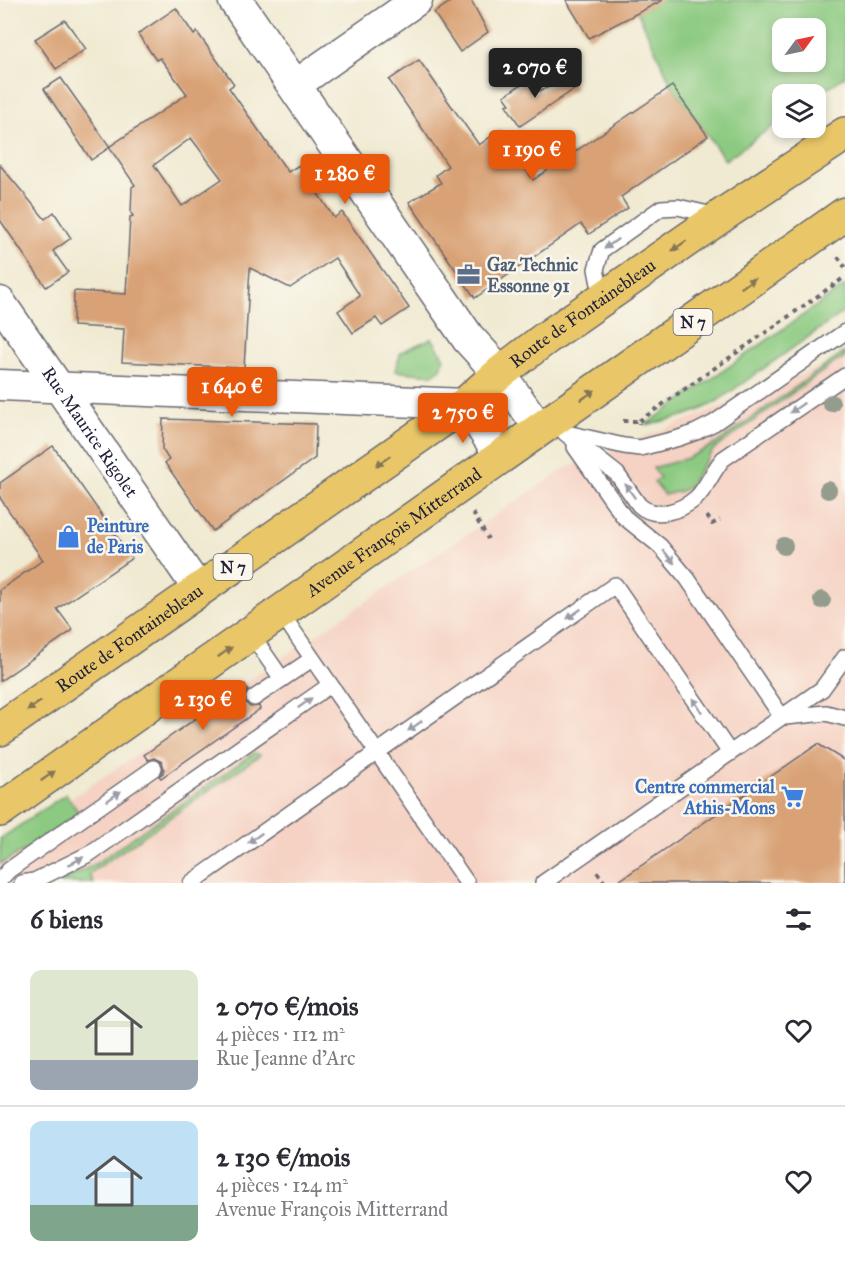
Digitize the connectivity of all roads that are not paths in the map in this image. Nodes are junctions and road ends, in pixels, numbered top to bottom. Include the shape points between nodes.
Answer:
1 (235, 0) edge
2 (417, 0) edge
3 (294, 86) junction
4 (845, 134) edge
5 (845, 214) edge
6 (0, 302) edge
7 (845, 332) edge
8 (500, 373) junction
9 (845, 376) edge
10 (0, 385) edge
11 (59, 387) junction
12 (465, 404) junction
13 (553, 431) junction
14 (501, 457) junction
15 (199, 590) junction
16 (281, 613) junction
17 (251, 634) junction
18 (845, 657) edge
19 (312, 659) junction
20 (282, 679) junction
21 (330, 685) junction
22 (254, 698) dead end
23 (782, 717) junction
24 (845, 718) edge
25 (0, 729) edge
26 (378, 752) junction
27 (730, 753) junction
28 (154, 768) dead end
29 (0, 810) edge
30 (0, 880) edge
31 (22, 883) edge
32 (191, 883) edge
33 (466, 883) edge
34 (543, 883) edge

1 - 3 street
2 - 3 street
3 - 8 street via 468,338
4 -> 8 main road, Route de Fontainebleau / N 7
13 -> 5 main road, Avenue François Mitterrand / N 7
6 - 11 street, Rue Maurice Rigolet
7 - 13 lane via 696,432 640,448
8 - 12 main road, Route de Fontainebleau / N 7
8 - 13 street
9 -> 13 lane via 723,459 698,497 672,511 644,509 618,474
10 - 11 street
11 - 12 street
11 - 15 street, Rue Maurice Rigolet
12 - 14 street
12 -> 15 main road, Route de Fontainebleau / N 7
13 - 14 main road, Avenue François Mitterrand / N 7
13 -> 23 lane via 624,517 660,546 687,578
14 - 16 main road, Avenue François Mitterrand / N 7
15 -> 25 main road, Route de Fontainebleau / N 7
16 - 17 main road, Avenue François Mitterrand / N 7
16 - 19 lane
17 - 20 lane
29 -> 17 main road, Avenue François Mitterrand / N 7
18 - 23 lane via 822,690
19 - 20 lane
19 - 21 lane
20 - 22 lane
21 - 26 lane
31 -> 21 lane via 89,854
23 - 24 lane via 826,713
23 - 27 lane
27 -> 26 lane via 615,585
26 -> 32 lane
26 - 33 lane
27 - 34 lane
30 -> 28 lane

